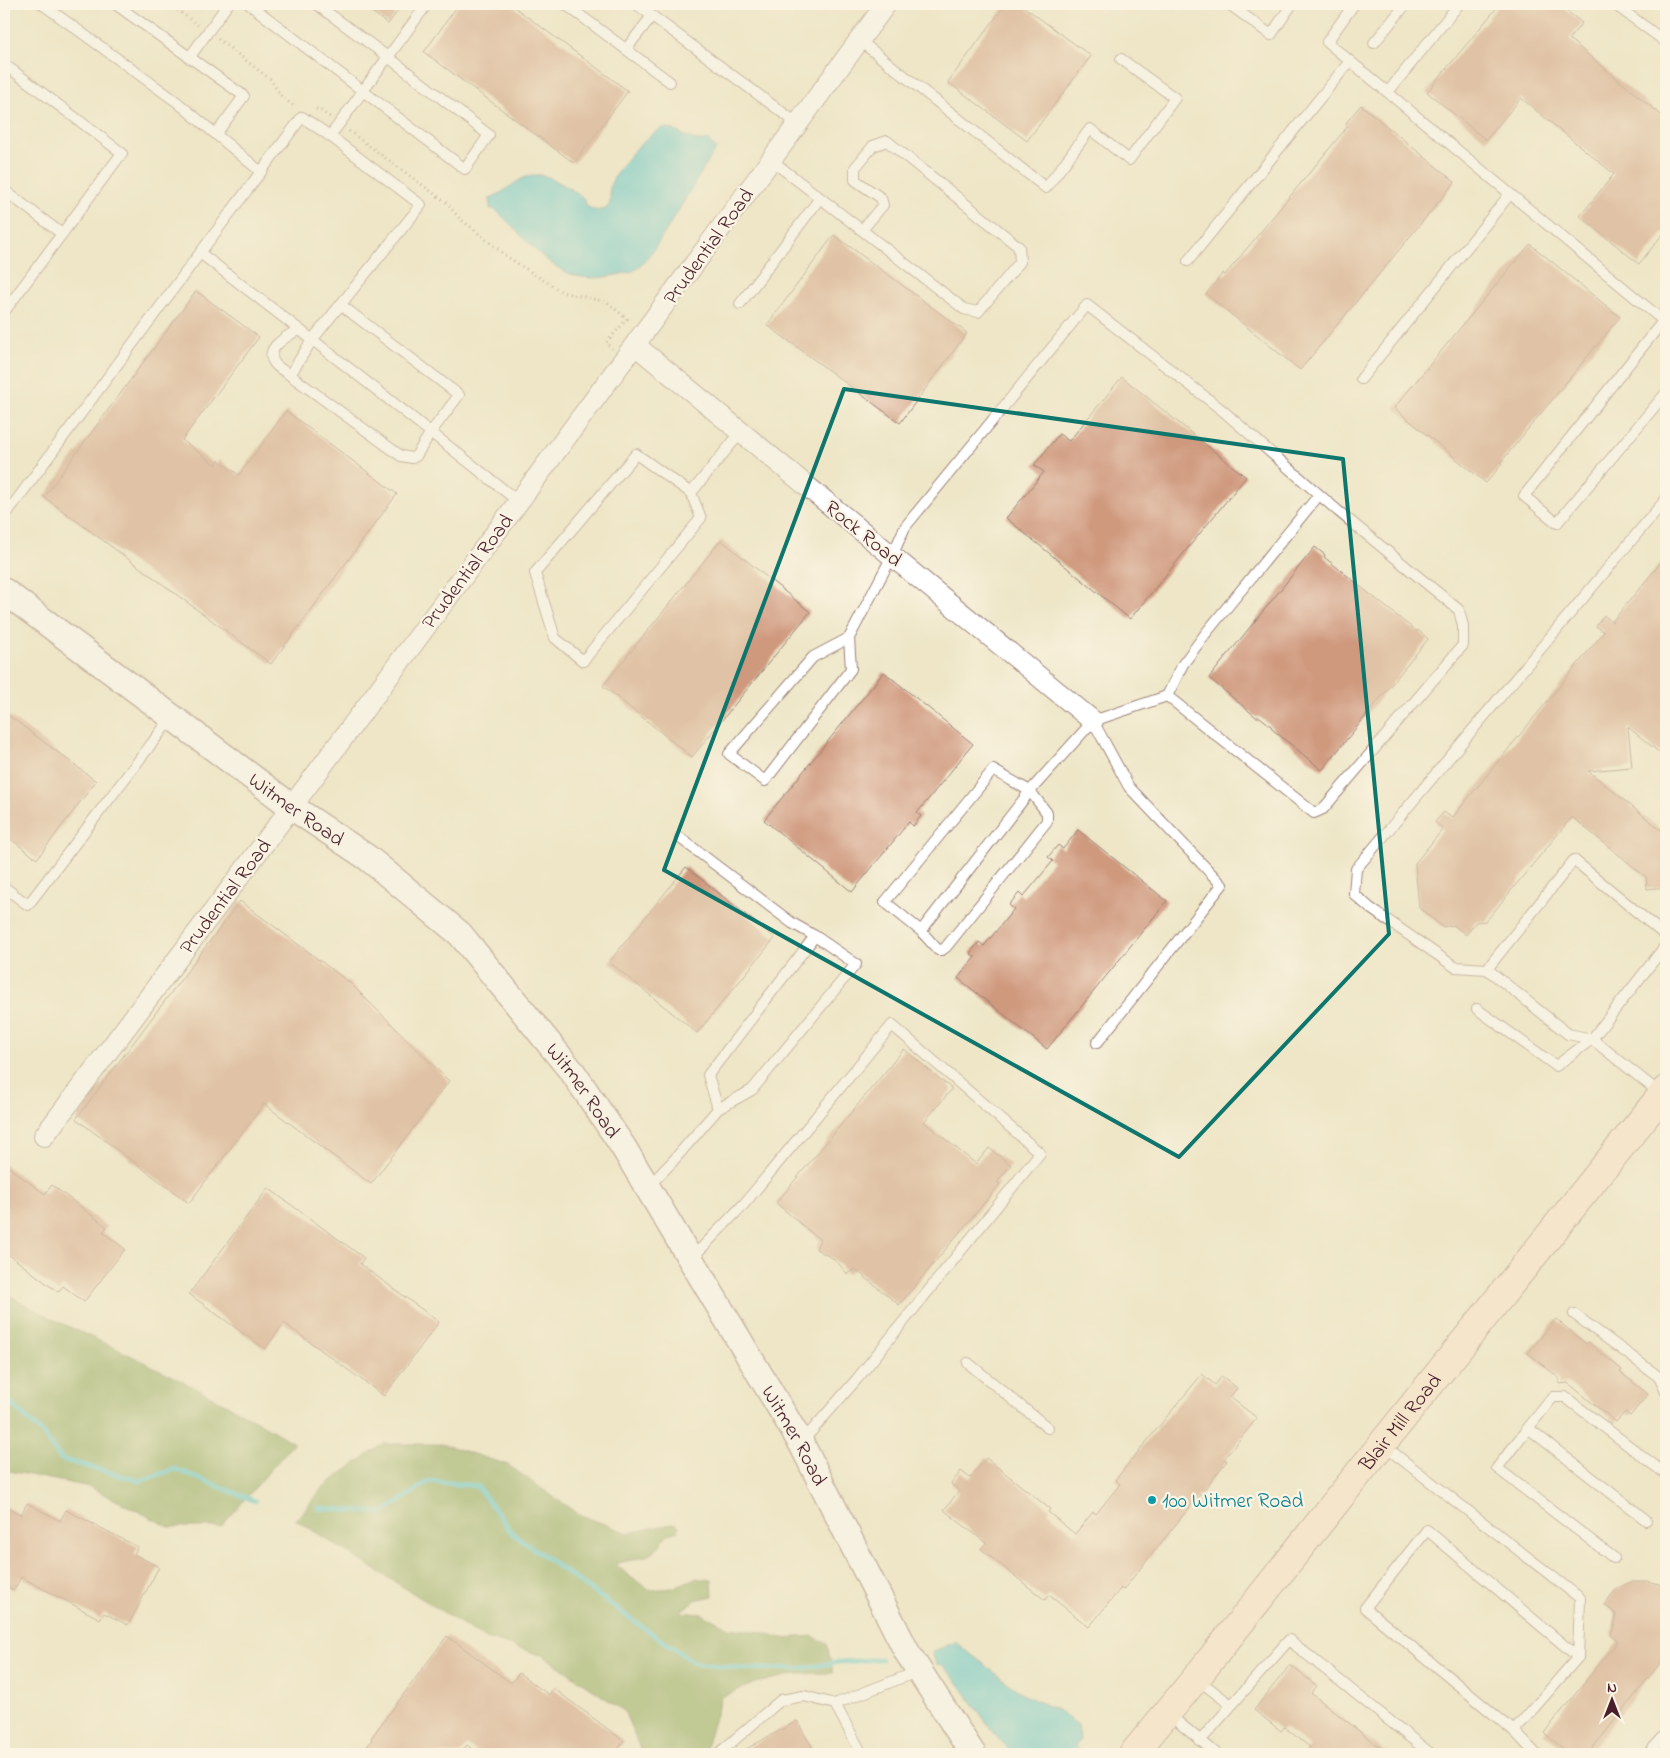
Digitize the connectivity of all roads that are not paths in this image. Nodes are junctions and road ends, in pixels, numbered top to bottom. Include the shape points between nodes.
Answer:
1 (42, 4) edge
2 (115, 4) edge
3 (228, 4) edge
4 (249, 4) edge
5 (316, 4) edge
6 (427, 4) edge
7 (565, 4) edge
8 (636, 4) edge
9 (886, 4) edge
10 (1229, 4) edge
11 (1292, 4) edge
12 (1354, 4) edge
13 (1406, 4) edge
14 (1459, 4) edge
15 (1614, 4) edge
16 (652, 16) junction
17 (859, 40) junction
18 (1666, 42) edge
19 (1374, 43) dead end
20 (626, 49) junction
21 (388, 57) junction
22 (189, 58) junction
23 (1121, 59) dead end
24 (1350, 61) junction
25 (4, 64) edge
26 (670, 82) dead end
27 (363, 91) junction
28 (1388, 92) junction
29 (798, 124) junction
30 (216, 134) junction
31 (330, 136) junction
32 (771, 160) junction
33 (261, 172) junction
34 (4, 190) edge
35 (1510, 194) junction
36 (820, 198) junction
37 (862, 230) junction
38 (62, 234) junction
39 (200, 253) junction
40 (1188, 261) dead end
41 (740, 304) dead end
42 (341, 305) junction
43 (4, 312) edge
44 (1665, 322) edge
45 (299, 329) junction
46 (312, 340) junction
47 (635, 345) junction
48 (290, 375) junction
49 (1362, 379) dead end
50 (1666, 393) edge
51 (431, 432) junction
52 (741, 432) junction
53 (691, 493) junction
54 (1319, 495) junction
55 (1666, 499) edge
56 (519, 502) junction
57 (4, 517) edge
58 (892, 556) junction
59 (4, 592) edge
60 (849, 638) junction
61 (1166, 696) junction
62 (172, 717) junction
63 (1092, 721) junction
64 (1030, 791) junction
65 (292, 807) junction
66 (680, 838) dead end
67 (4, 887) edge
68 (920, 931) junction
69 (815, 936) junction
70 (1666, 936) edge
71 (1666, 945) edge
72 (1487, 969) junction
73 (1477, 1009) dead end
74 (1592, 1040) junction
75 (1097, 1043) dead end
76 (1665, 1094) edge
77 (718, 1109) junction
78 (44, 1136) dead end
79 (647, 1187) junction
80 (690, 1260) junction
81 (1574, 1314) dead end
82 (968, 1363) dead end
83 (1666, 1392) edge
84 (1048, 1428) dead end
85 (1528, 1428) junction
86 (801, 1443) junction
87 (1382, 1444) junction
88 (1665, 1471) edge
89 (1646, 1520) dead end
90 (1614, 1558) dead end
91 (1578, 1656) junction
92 (919, 1671) junction
93 (1196, 1678) junction
94 (835, 1704) junction
95 (1231, 1705) junction
96 (1166, 1712) junction
97 (1514, 1731) junction
98 (1666, 1734) edge
99 (1200, 1741) junction
100 (718, 1754) edge
101 (862, 1754) edge
102 (973, 1754) edge
103 (1133, 1754) edge
104 (1216, 1754) edge
105 (1431, 1754) edge
106 (1536, 1754) edge
107 (1648, 1754) edge

1 - 30 lane
2 - 22 lane
3 - 22 lane
4 - 27 lane
5 - 21 lane
6 - 21 lane
7 - 20 lane
8 - 16 lane
9 - 17 street, Prudential Road
10 - 11 lane via 1271,34
12 - 24 lane via 1327,42
13 - 19 lane
14 - 28 lane
15 - 18 lane
16 - 20 lane
16 - 29 lane
17 - 23 lane via 1046,188 1090,129 1129,160 1175,98
17 - 29 street, Prudential Road
20 - 26 lane
21 - 27 lane
21 - 27 lane via 489,135 465,169
22 - 30 lane via 244,96
24 - 28 lane
24 - 40 lane
25 - 38 lane via 122,153
27 - 31 lane
28 - 35 lane
29 - 32 street, Prudential Road
30 - 33 lane
31 - 33 lane via 302,117
31 - 42 lane via 421,205
32 - 36 lane
32 - 47 street, Prudential Road
33 - 39 lane
34 - 38 lane
35 - 44 lane
35 - 49 lane
36 - 37 lane
36 - 41 lane
37 - 37 lane via 964,309 978,312 1020,262 1018,247 887,141 873,146 855,168 855,180 881,198 883,205
38 - 43 lane
39 - 45 lane
39 - 57 lane
42 - 46 lane
42 - 51 lane via 459,395
44 - 50 lane via 1524,496 1557,523
45 - 46 lane
45 - 48 lane via 274,346 272,351 276,365
46 - 48 lane
46 - 51 lane
47 - 52 street, Rock Road
47 - 56 street, Prudential Road
48 - 51 lane via 401,456 416,456
51 - 56 lane
52 - 53 lane
52 - 58 street, Rock Road
53 - 53 lane via 636,454 536,573 555,638 583,661 701,518
54 - 58 lane via 1222,410 1087,305 904,527
54 - 61 lane via 1206,633 1183,664
54 - 61 lane via 1460,610 1463,645 1323,809 1314,813
55 - 72 lane via 1356,869 1354,894 1370,908 1455,967
56 - 65 street, Prudential Road
58 - 60 lane
58 - 63 street, Rock Road
59 - 62 street, Witmer Road
60 - 60 lane via 813,656 729,754 765,781 851,669
61 - 63 lane
62 - 65 street, Witmer Road
62 - 67 lane via 28,905
63 - 64 lane
63 - 75 lane via 1129,787 1222,885
64 - 68 lane
64 - 68 lane via 1047,813 1047,821 946,947 938,950
64 - 68 lane via 993,770 885,902
65 - 78 street, Prudential Road
65 - 79 street, Witmer Road via 368,858 460,934 574,1074
66 - 69 lane via 792,923
69 - 77 lane via 708,1075
69 - 77 lane via 856,964 752,1090
70 - 72 lane via 1574,860
71 - 74 lane
72 - 74 lane via 1568,1034
73 - 74 lane via 1556,1066
74 - 76 lane
76 - 87 main road, Blair Mill Road
77 - 79 lane
79 - 80 street, Witmer Road
80 - 86 street, Witmer Road
80 - 86 lane via 744,1204 892,1025 1040,1153
81 - 83 lane via 1659,1377
82 - 84 lane
85 - 88 lane via 1553,1398 1565,1398
85 - 89 lane
85 - 90 lane via 1497,1468
86 - 92 street, Witmer Road via 902,1644
87 - 91 lane via 1580,1598
87 - 93 main road, Blair Mill Road
91 - 97 lane
91 - 97 lane via 1427,1530 1365,1608
92 - 94 lane
92 - 102 street, Witmer Road
93 - 95 lane
93 - 96 main road, Blair Mill Road
94 - 100 lane via 804,1696 781,1700
94 - 101 lane
95 - 99 lane
95 - 105 lane via 1289,1640
96 - 99 lane
96 - 103 main road, Blair Mill Road
97 - 106 lane
98 - 107 lane
99 - 104 lane

